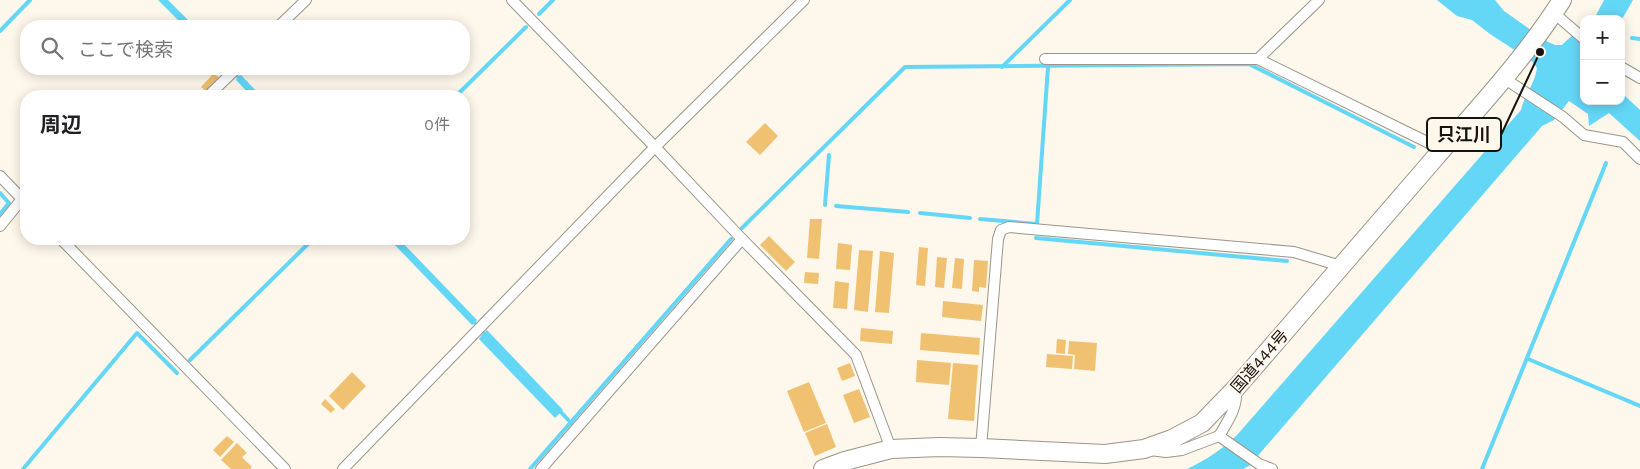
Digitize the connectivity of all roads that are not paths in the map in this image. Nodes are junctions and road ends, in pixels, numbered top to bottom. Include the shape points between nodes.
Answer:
1 (306, 0) edge
2 (512, 0) edge
3 (804, 0) edge
4 (1319, 0) edge
5 (1558, 7) edge
6 (285, 20) edge
7 (1580, 36) edge
8 (1045, 59) dead end
9 (1258, 59) junction
10 (1625, 69) edge
11 (230, 75) edge
12 (1505, 78) junction
13 (1640, 78) edge
14 (214, 90) edge
15 (655, 147) junction
16 (1441, 151) junction
17 (1640, 159) edge
18 (0, 176) edge
19 (20, 197) edge
20 (20, 205) edge
21 (0, 226) edge
22 (742, 239) junction
23 (68, 245) edge
24 (1341, 266) junction
25 (1236, 388) junction
26 (1221, 437) junction
27 (981, 448) junction
28 (891, 449) junction
29 (1144, 449) junction
30 (1265, 467) edge
31 (285, 469) edge
32 (343, 469) edge
33 (541, 469) edge
34 (823, 469) edge

1 - 6 street
2 - 15 street
3 - 15 street
4 - 9 street
5 - 7 street via 1562,19
5 - 12 highway, 国道444号
8 - 9 street
9 - 16 street
10 - 13 street
11 - 14 street
12 - 16 highway, 国道444号
12 - 17 street via 1584,134 1623,142
15 - 22 street
15 - 32 street
16 - 24 highway, 国道444号
18 - 19 street
20 - 21 street
22 - 28 street via 856,355
22 - 33 street
23 - 31 street
24 - 25 highway, 国道444号
24 - 27 street via 1294,252 1009,227 1001,230
25 - 26 street via 1234,411
25 - 29 highway, 国道444号 via 1202,423
26 - 29 street via 1182,450
26 - 30 street
27 - 28 highway, 国道444号
27 - 29 highway, 国道444号 via 1105,454
28 - 34 highway, 国道444号

